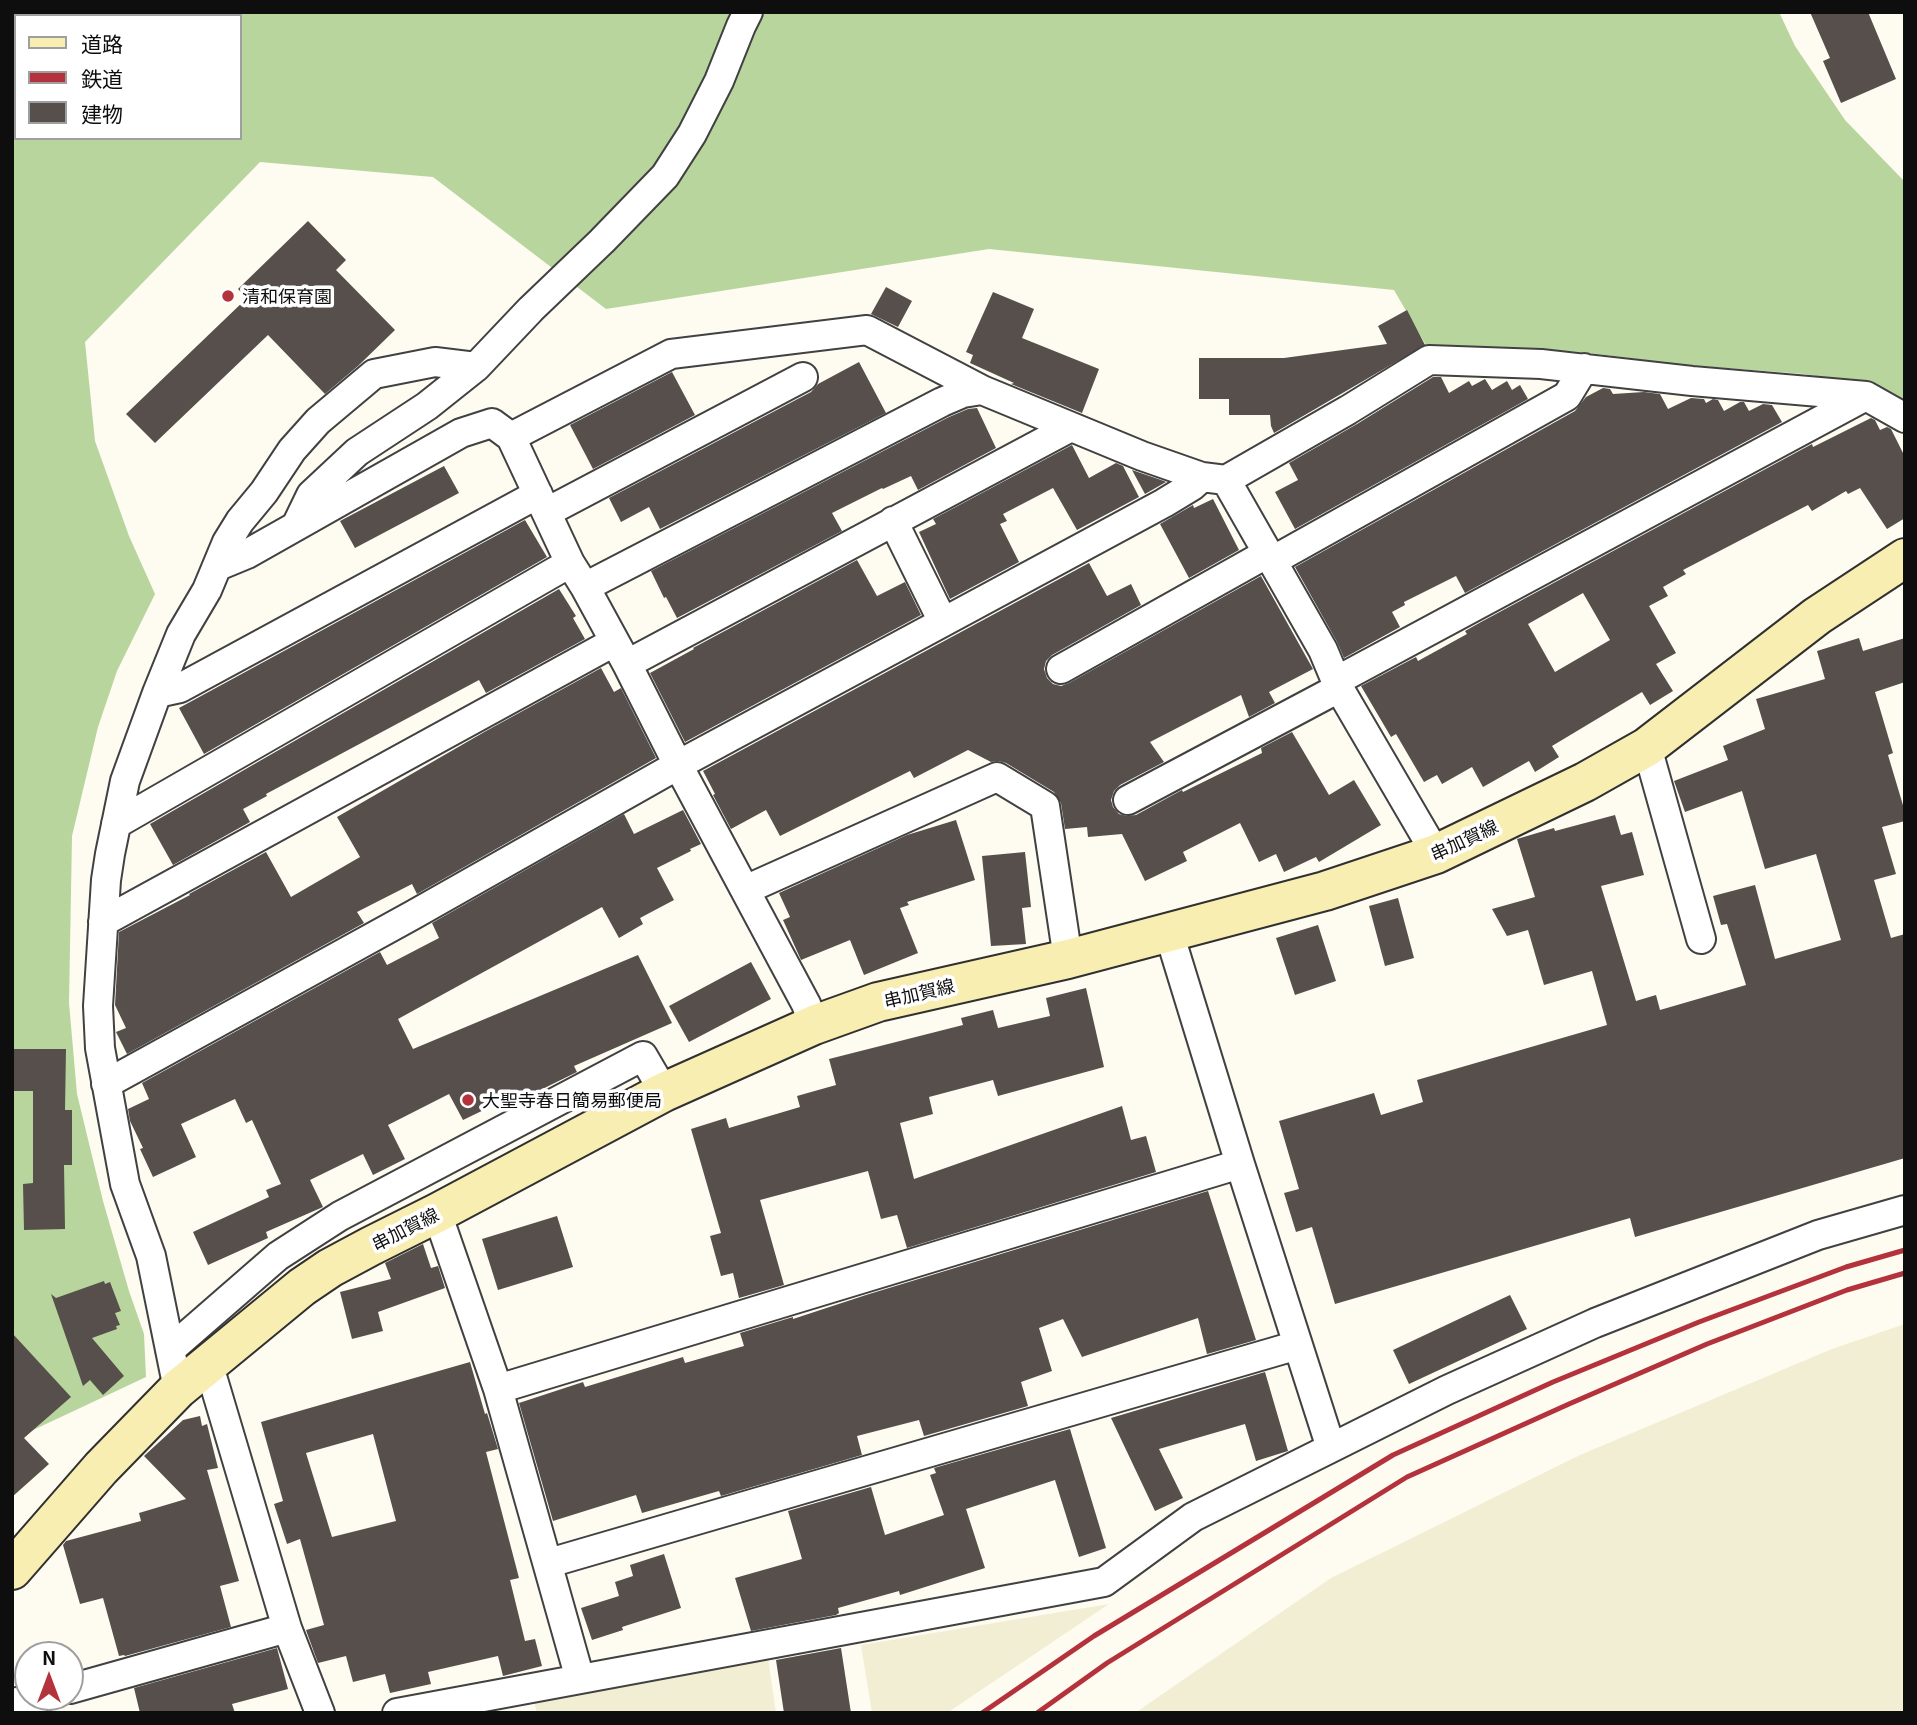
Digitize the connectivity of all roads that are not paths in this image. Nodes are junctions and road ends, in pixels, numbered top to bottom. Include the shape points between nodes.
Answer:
1 (748, 12) edge
2 (476, 367) junction
3 (1584, 368) junction
4 (803, 377) dead end
5 (982, 390) junction
6 (1866, 396) junction
7 (1905, 418) edge
8 (1071, 427) junction
9 (511, 437) junction
10 (1214, 479) junction
11 (542, 503) junction
12 (893, 521) junction
13 (296, 526) junction
14 (1270, 557) junction
15 (1905, 558) edge
16 (570, 563) junction
17 (218, 566) junction
18 (585, 587) junction
19 (943, 622) junction
20 (621, 653) junction
21 (1061, 669) dead end
22 (1338, 685) junction
23 (157, 693) junction
24 (1647, 747) junction
25 (678, 765) junction
26 (1128, 800) dead end
27 (116, 824) junction
28 (1436, 854) junction
29 (745, 890) junction
30 (103, 922) junction
31 (1169, 933) junction
32 (1701, 939) dead end
33 (1068, 959) junction
34 (814, 1025) junction
35 (106, 1084) junction
36 (664, 1092) junction
37 (1240, 1164) junction
38 (1905, 1210) edge
39 (437, 1213) junction
40 (1298, 1345) junction
41 (170, 1350) junction
42 (209, 1366) junction
43 (178, 1389) junction
44 (498, 1389) junction
45 (1331, 1448) junction
46 (549, 1563) junction
47 (12, 1570) edge
48 (287, 1628) junction
49 (580, 1679) junction
50 (84, 1685) edge
51 (320, 1713) edge
52 (397, 1713) edge

1 - 2 street via 692,135 665,176
2 - 13 street via 357,452 311,495
2 - 17 street via 435,362 374,374 318,421 292,450 240,521
3 - 6 street
3 - 10 street via 1429,360 1348,410
3 - 14 street via 1567,396
4 - 11 street
5 - 8 street
5 - 9 street via 867,330 671,354
5 - 18 street via 942,402
6 - 7 street
6 - 22 street
8 - 10 street
8 - 12 street
9 - 11 street
9 - 13 street via 492,423 461,433
10 - 14 street
10 - 19 street via 1192,486
11 - 16 street
11 - 23 street via 180,688
12 - 19 street
12 - 20 street
13 - 17 street
14 - 21 street
14 - 22 street
15 - 24 main road, 串加賀線 via 1818,616
16 - 18 street
16 - 27 street
17 - 23 street via 181,634
18 - 20 street
19 - 25 street
20 - 25 street
20 - 30 street
22 - 26 street
22 - 28 street
23 - 27 street via 125,781
24 - 28 main road, 串加賀線
24 - 32 street
25 - 29 street
25 - 35 street
27 - 30 street
28 - 31 main road, 串加賀線 via 1325,891
29 - 33 street via 997,777 1045,806
29 - 34 street
30 - 35 street via 98,1006
31 - 33 main road, 串加賀線
31 - 37 street
33 - 34 main road, 串加賀線 via 877,1002
34 - 36 main road, 串加賀線
35 - 41 street via 125,1184 151,1255
36 - 39 main road, 串加賀線
36 - 41 street via 643,1056 340,1216 278,1255
37 - 40 street
37 - 44 street
38 - 45 street via 1818,1235 1595,1323
39 - 42 main road, 串加賀線 via 330,1268
39 - 44 street
40 - 45 street
40 - 46 street
41 - 43 street
42 - 43 main road, 串加賀線
42 - 48 street
43 - 47 main road, 串加賀線
44 - 46 street
45 - 49 street via 1193,1517 1104,1582
46 - 49 street
48 - 50 street
48 - 51 street
49 - 52 street

